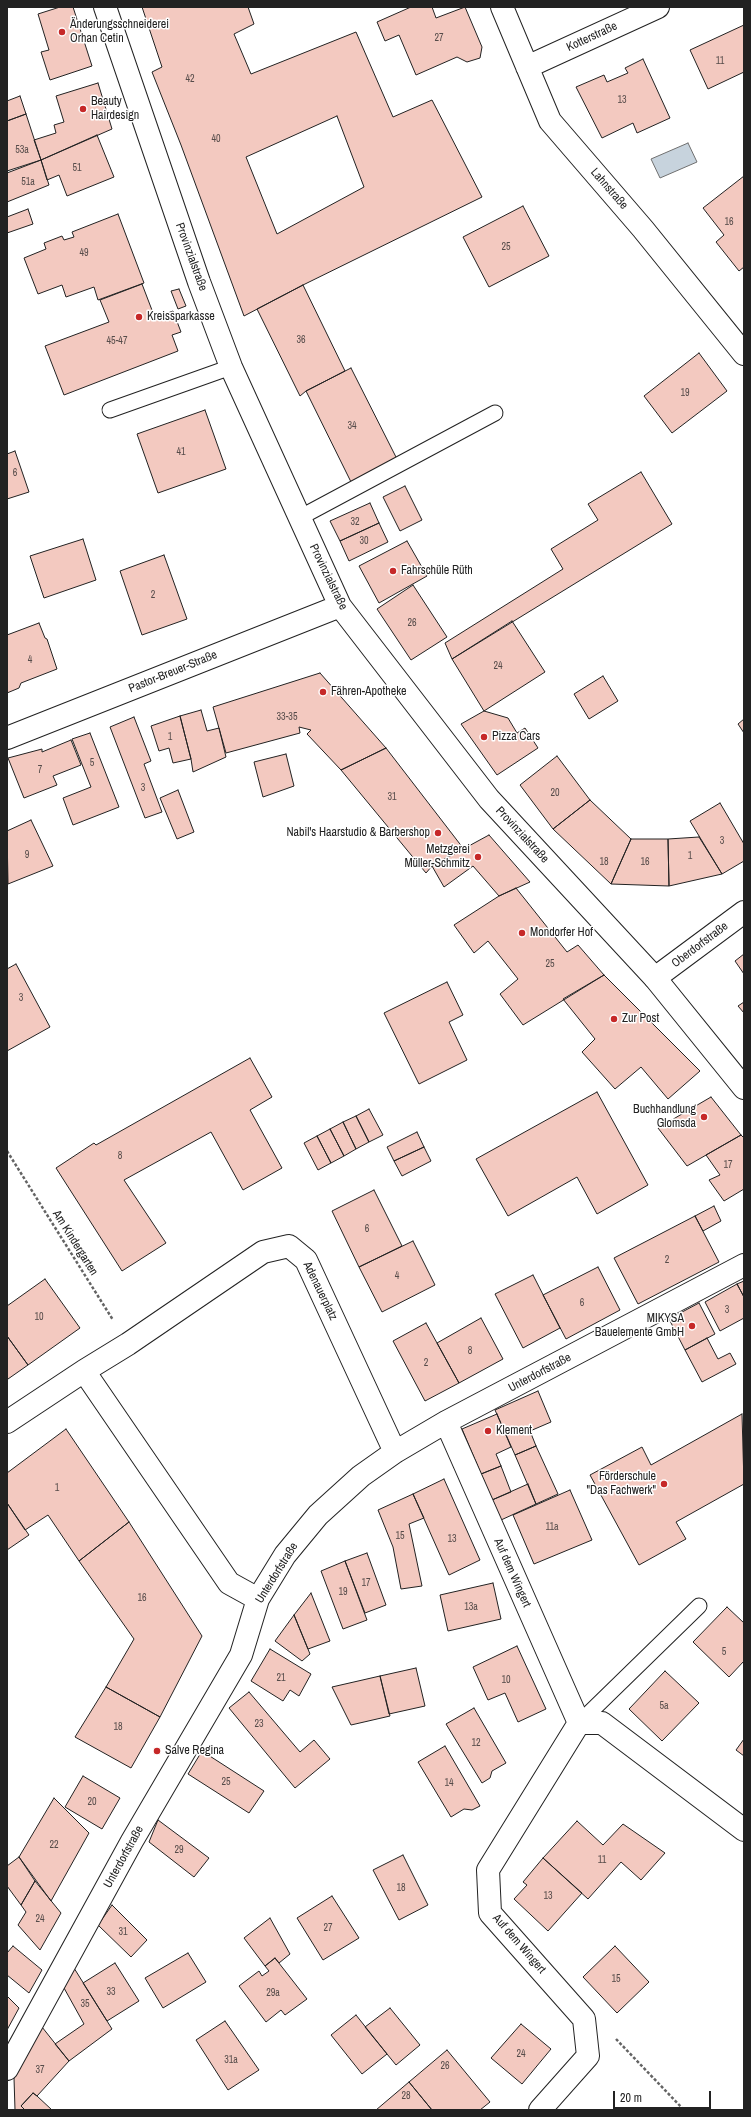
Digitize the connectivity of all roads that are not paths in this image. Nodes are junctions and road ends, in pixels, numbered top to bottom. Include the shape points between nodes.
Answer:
1 (105, 7) edge
2 (502, 7) edge
3 (658, 7) edge
4 (526, 67) junction
5 (744, 354) edge
6 (231, 366) junction
7 (110, 410) dead end
8 (495, 413) dead end
9 (299, 518) junction
10 (340, 606) junction
11 (7, 738) edge
12 (744, 912) edge
13 (655, 978) junction
14 (744, 1088) edge
15 (744, 1265) edge
16 (84, 1371) junction
17 (7, 1422) edge
18 (446, 1422) junction
19 (395, 1452) junction
20 (258, 1599) junction
21 (699, 1606) dead end
22 (578, 1723) junction
23 (744, 1830) edge
24 (7, 2069) edge
25 (540, 2110) edge

1 - 6 street, Provinzialstraße via 199,282
2 - 4 street, Lahnstraße
3 - 4 street, Kotterstraße
4 - 5 street, Lahnstraße via 550,121 643,229
6 - 7 lane
6 - 9 street, Provinzialstraße
8 - 9 lane
9 - 10 street, Provinzialstraße
10 - 11 street, Pastor-Breuer-Straße
10 - 13 street, Provinzialstraße via 489,799
12 - 13 street, Oberdorfstraße
13 - 14 street, Provinzialstraße
15 - 18 street, Unterdorfstraße
16 - 17 street, Adenauerplatz
16 - 19 street, Adenauerplatz via 263,1252 289,1246 306,1260
16 - 20 street via 229,1583
18 - 19 street, Unterdorfstraße
18 - 22 street, Auf dem Wingert
19 - 20 street, Unterdorfstraße via 361,1476 318,1515 285,1555
20 - 24 street, Unterdorfstraße via 241,1655 132,1841
21 - 22 lane
22 - 23 street via 602,1723
22 - 25 street, Auf dem Wingert via 488,1870 490,1913 584,2019 588,2056

